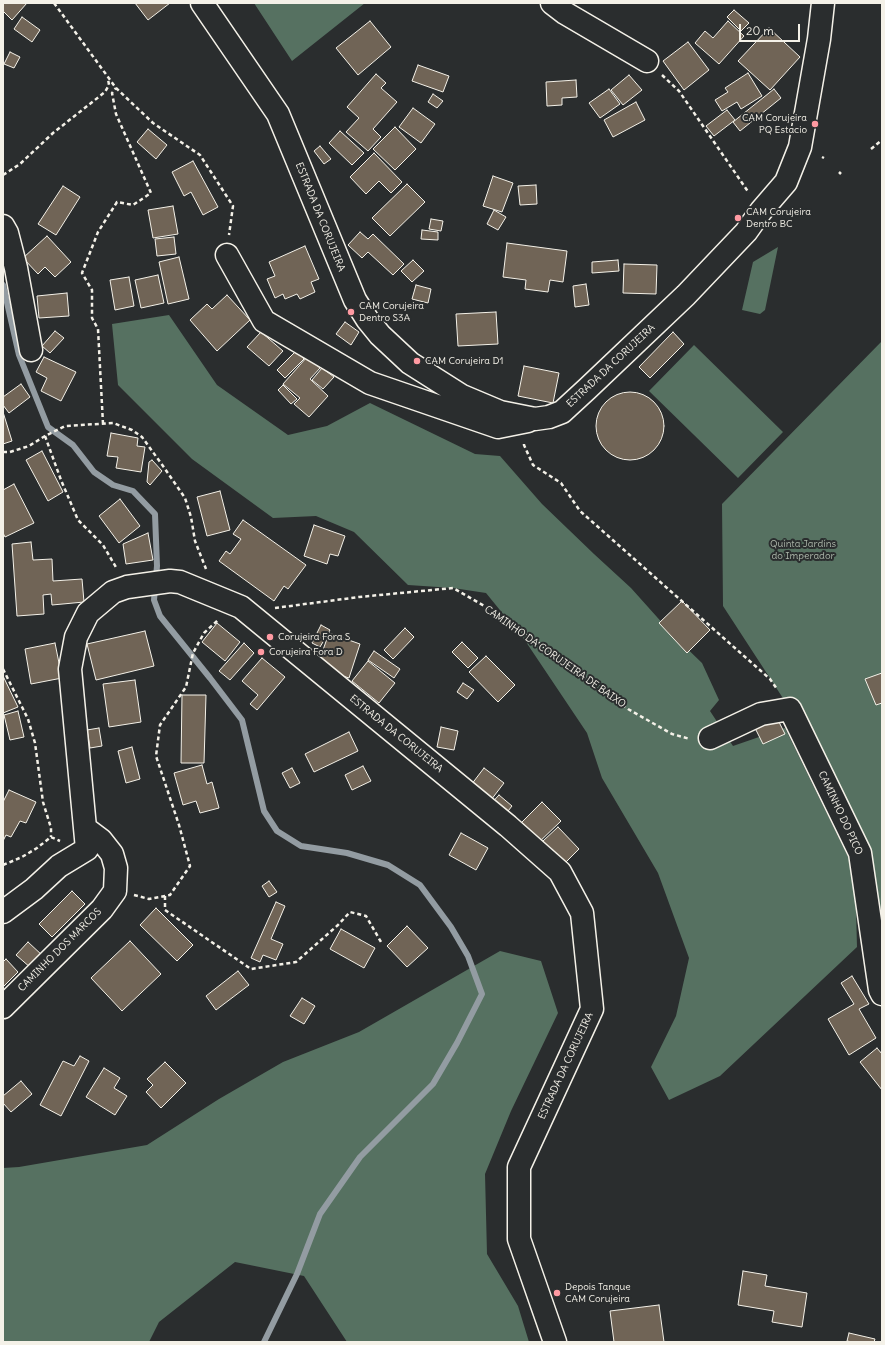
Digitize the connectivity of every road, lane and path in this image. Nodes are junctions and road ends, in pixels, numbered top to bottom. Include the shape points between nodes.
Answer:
1 (54, 3) edge
2 (202, 3) edge
3 (552, 3) edge
4 (823, 3) edge
5 (647, 61) joint
6 (107, 77) junction
7 (116, 88) junction
8 (882, 140) edge
9 (871, 149) dead end
10 (3, 175) edge
11 (761, 211) junction
12 (3, 226) edge
13 (227, 255) joint
14 (32, 350) dead end
15 (535, 419) junction
16 (103, 424) junction
17 (45, 436) junction
18 (3, 452) edge
19 (207, 572) dead end
20 (136, 586) junction
21 (241, 607) junction
22 (202, 636) dead end
23 (3, 669) edge
24 (790, 709) junction
25 (710, 738) joint
26 (85, 828) junction
27 (51, 837) junction
28 (3, 865) edge
29 (58, 866) junction
30 (115, 891) junction
31 (165, 896) junction
32 (3, 912) edge
33 (380, 942) dead end
34 (882, 994) edge
35 (3, 1007) edge
36 (555, 1342) edge

1 - 6 path
2 - 15 street, ESTRADA DA CORUJEIRA via 278,114 355,300 367,319 410,363 462,396 500,412
3 - 5 street
4 - 11 street, ESTRADA DA CORUJEIRA via 800,147 786,182
5 - 11 path via 679,91
6 - 7 path
6 - 10 path via 109,85 105,92 53,133 20,164
7 - 13 path via 153,123 200,155 233,206
7 - 16 path via 112,93 116,114 152,193 133,205 117,202 98,232 82,273 92,290 92,318 98,329
8 - 9 path
11 - 15 street, ESTRADA DA CORUJEIRA via 746,232 686,295 587,389 562,412
12 - 14 street via 16,268
13 - 15 street via 264,321 370,383 498,427
15 - 24 path via 524,445 533,465 561,483 580,511 770,679
16 - 17 path via 65,426
16 - 19 path via 113,423 132,430 142,438 163,466 185,498 195,541
17 - 18 path via 29,446
17 - 20 path via 78,520 103,545
20 - 21 street, ESTRADA DA CORUJEIRA via 180,582
20 - 26 street, ESTRADA DA CORUJEIRA via 113,592 88,613 76,637 70,669
21 - 25 path, CAMINHO DA CORUJEIRA DE BAIXO via 277,608 452,588 502,616 628,709 672,734 694,740
21 - 36 street, ESTRADA DA CORUJEIRA via 514,831 560,872 582,913 592,1009 519,1167 519,1239
22 - 31 path via 193,653 186,687 160,725 156,756 180,825 190,866 170,895
23 - 27 path via 28,719 35,743 43,802 51,828
24 - 25 street via 761,714
24 - 34 street, CAMINHO DO PICO via 860,853
26 - 29 street, ESTRADA DA CORUJEIRA via 87,849
26 - 30 street via 101,840 112,854 116,868
27 - 28 path via 22,857
27 - 29 path via 60,840 51,859
29 - 32 street, ESTRADA DA CORUJEIRA via 34,889
30 - 31 path via 150,899
30 - 35 street, CAMINHO DOS MARCOS via 102,909
31 - 33 path via 165,910 251,970 296,962 350,912 366,916

